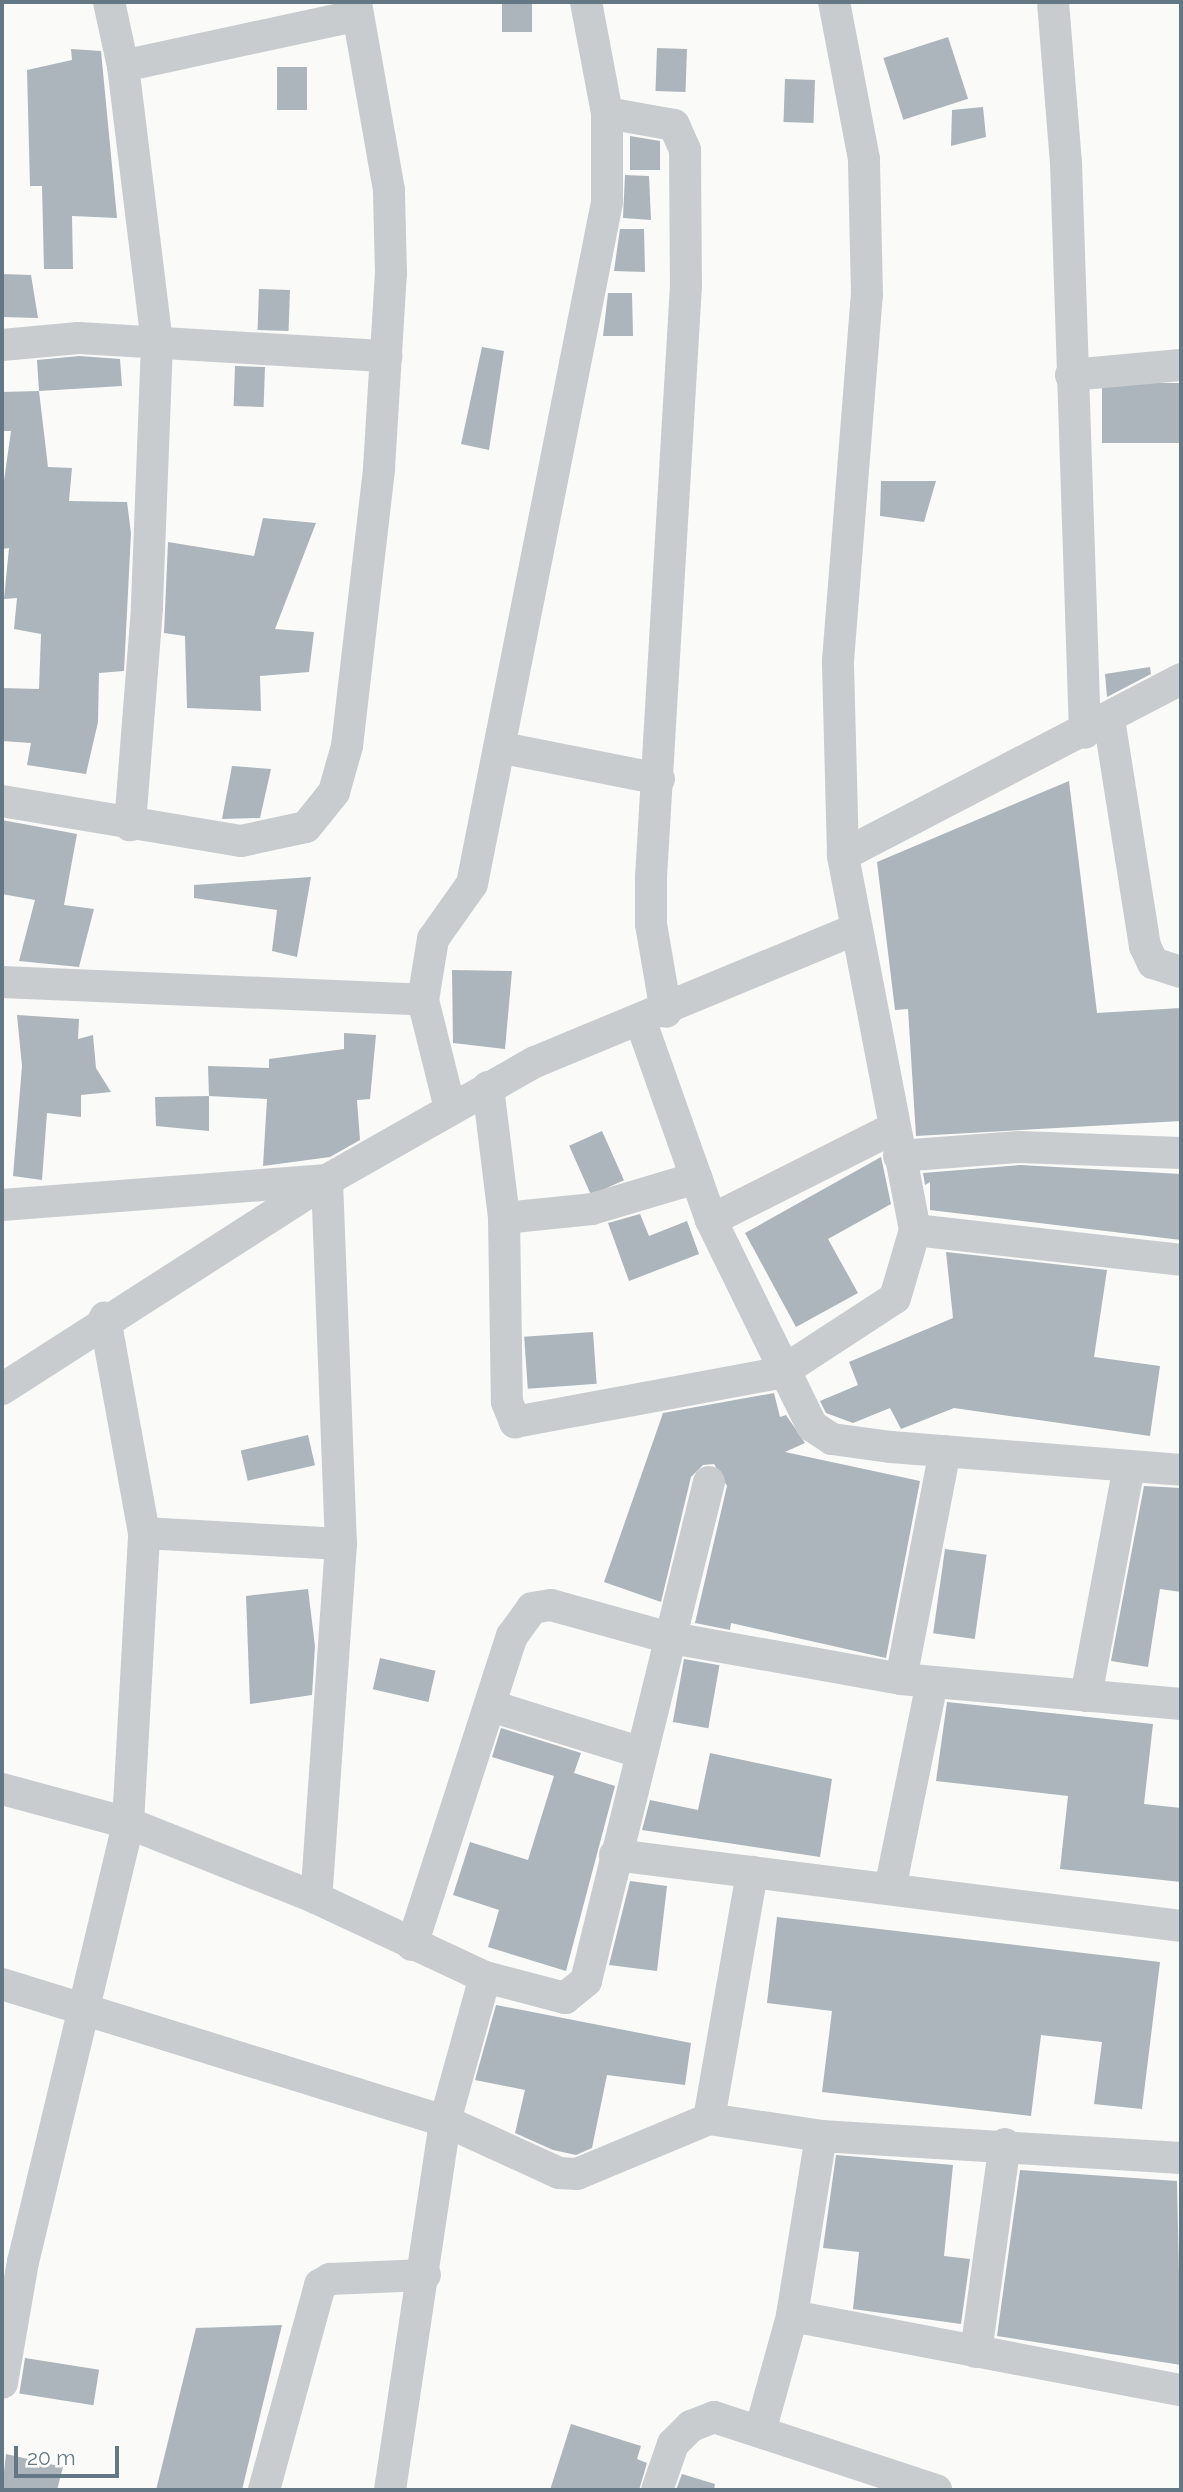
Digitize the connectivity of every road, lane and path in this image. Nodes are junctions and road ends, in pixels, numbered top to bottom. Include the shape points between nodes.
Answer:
1 (108, 2) edge
2 (586, 2) edge
3 (834, 2) edge
4 (1053, 2) edge
5 (357, 8) edge
6 (123, 66) junction
7 (607, 113) junction
8 (156, 344) junction
9 (2, 345) edge
10 (386, 356) junction
11 (1181, 365) edge
12 (1071, 375) junction
13 (1181, 679) edge
14 (1097, 726) junction
15 (503, 748) junction
16 (659, 779) junction
17 (2, 801) edge
18 (130, 825) junction
19 (843, 855) junction
20 (852, 931) junction
21 (1181, 972) edge
22 (2, 982) edge
23 (423, 1000) junction
24 (653, 1017) junction
25 (488, 1087) junction
26 (450, 1108) junction
27 (896, 1142) junction
28 (1181, 1153) edge
29 (696, 1178) junction
30 (335, 1185) junction
31 (2, 1205) edge
32 (504, 1218) junction
33 (711, 1220) junction
34 (915, 1230) junction
35 (1181, 1260) edge
36 (105, 1318) junction
37 (780, 1373) junction
38 (2, 1389) edge
39 (945, 1451) junction
40 (1129, 1467) junction
41 (1181, 1470) edge
42 (709, 1482) dead end
43 (144, 1533) junction
44 (341, 1544) junction
45 (666, 1637) junction
46 (901, 1679) junction
47 (932, 1682) junction
48 (1086, 1696) junction
49 (1181, 1704) edge
50 (491, 1706) junction
51 (639, 1752) junction
52 (2, 1789) edge
53 (128, 1823) junction
54 (615, 1855) junction
55 (752, 1872) junction
56 (891, 1889) junction
57 (316, 1898) junction
58 (1181, 1926) edge
59 (412, 1945) junction
60 (485, 1978) junction
61 (2, 1984) edge
62 (85, 2006) junction
63 (709, 2119) junction
64 (445, 2121) junction
65 (821, 2136) junction
66 (1005, 2144) junction
67 (1181, 2158) edge
68 (425, 2275) junction
69 (792, 2316) junction
70 (976, 2352) junction
71 (2, 2383) edge
72 (1181, 2390) edge
73 (761, 2428) junction
74 (264, 2490) edge
75 (390, 2490) edge
76 (657, 2490) edge
77 (936, 2490) edge

1 - 6 street
2 - 7 street
3 - 19 street via 864,159 867,295 838,661
4 - 12 street via 1066,163
5 - 6 street
5 - 10 street via 389,190
6 - 8 street
7 - 15 street via 607,202
7 - 16 street via 674,125 685,149 686,285
8 - 9 street via 79,338
8 - 10 street
8 - 18 street via 147,608
10 - 18 street via 347,746 334,792 306,827 274,838 241,841
11 - 12 street
12 - 14 street
13 - 14 street
14 - 19 street
14 - 21 street via 1145,946 1153,963
15 - 16 street
15 - 23 street via 472,884 433,939
16 - 24 street via 650,924
17 - 18 street
19 - 20 street
20 - 24 street
20 - 27 street
22 - 23 street
23 - 26 street
24 - 25 street
24 - 29 street
25 - 26 street
25 - 32 street
26 - 30 street
27 - 28 street
27 - 33 street
27 - 34 street
29 - 32 street via 592,1209
29 - 33 street
30 - 31 street
30 - 36 street
30 - 44 street
32 - 37 street via 507,1402 515,1422
33 - 37 street
34 - 35 street
34 - 37 street via 895,1298
36 - 38 street
36 - 43 street
37 - 39 street via 812,1426 832,1439
39 - 40 street
39 - 46 street
40 - 41 street
40 - 48 street
42 - 45 street
43 - 44 street
43 - 53 street
44 - 57 street
45 - 46 street
45 - 50 street via 551,1605 532,1608 512,1636
45 - 51 street
46 - 47 street
47 - 48 street
47 - 56 street
48 - 49 street
50 - 51 street
50 - 59 street
51 - 54 street
52 - 53 street
53 - 57 street
53 - 62 street
54 - 55 street
54 - 60 street via 586,1981 576,1993 550,1997
55 - 56 street
55 - 63 street
56 - 58 street
57 - 59 street
59 - 60 street
60 - 64 street
61 - 62 street
62 - 64 street
62 - 71 street via 23,2262
63 - 64 street via 577,2174 532,2164
63 - 65 street
64 - 68 street
65 - 66 street
65 - 69 street
66 - 67 street
66 - 70 street
68 - 74 street via 330,2279 320,2285
68 - 75 street
69 - 70 street
69 - 73 street
70 - 72 street
73 - 76 street via 714,2417 691,2426 673,2444
73 - 77 street

